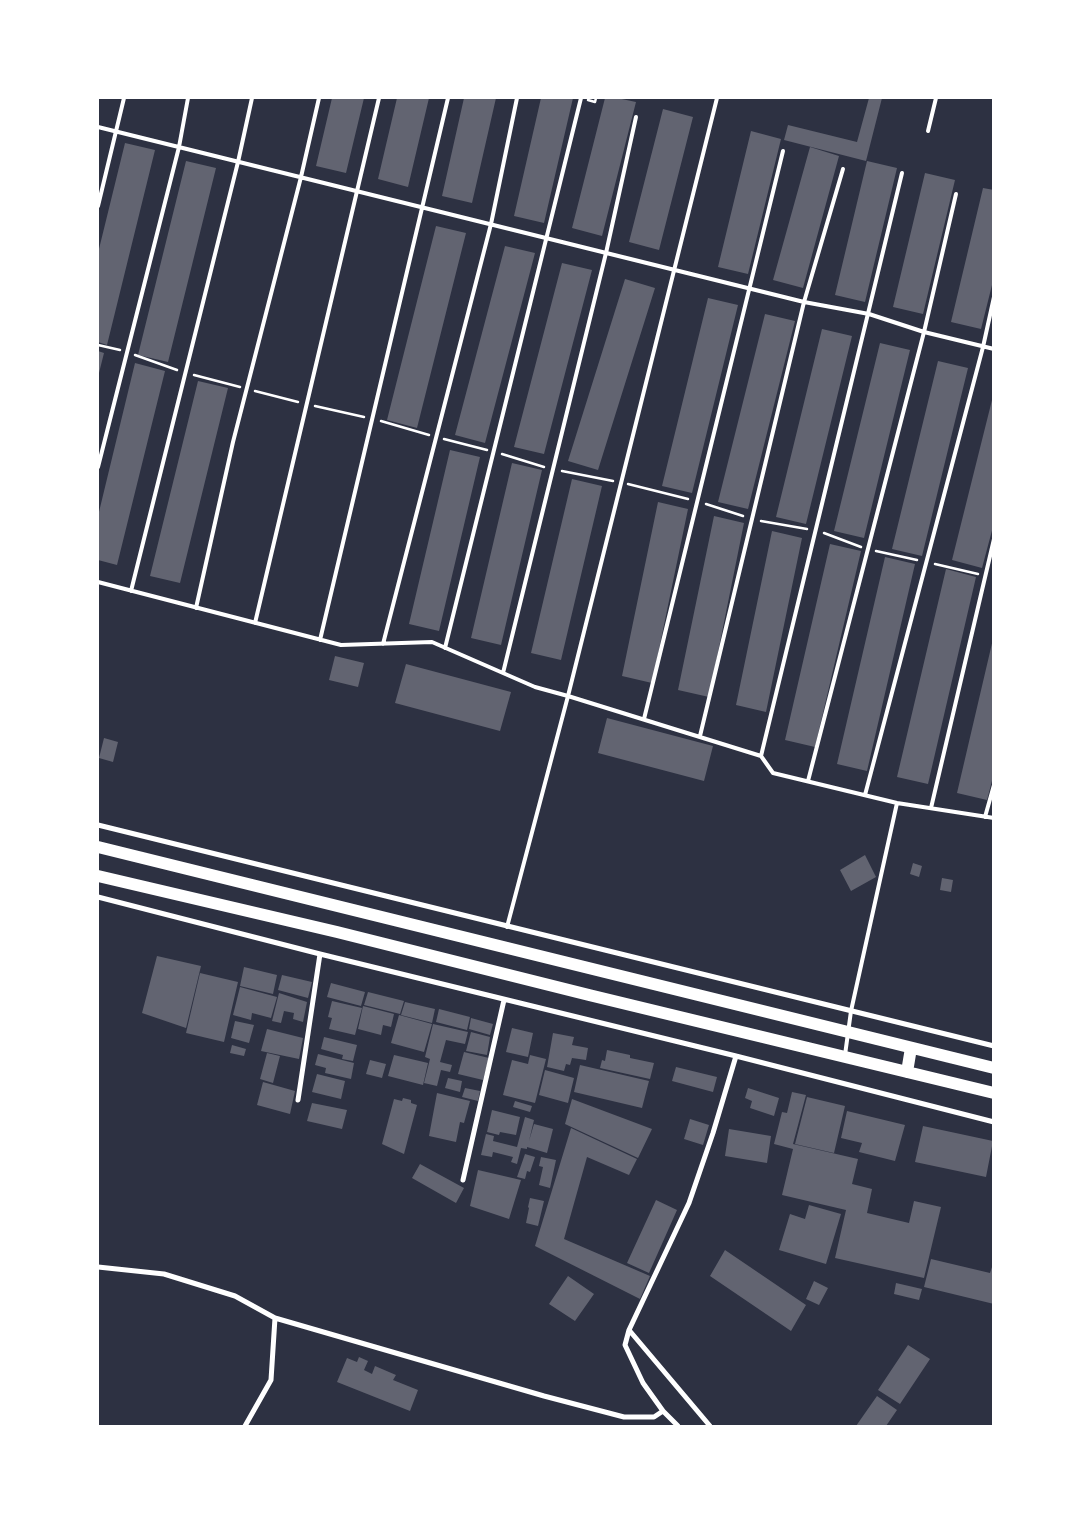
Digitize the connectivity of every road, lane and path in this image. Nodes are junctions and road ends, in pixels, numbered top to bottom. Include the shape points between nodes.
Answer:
1 (124, 98) edge
2 (188, 98) edge
3 (252, 98) edge
4 (319, 98) edge
5 (378, 98) edge
6 (448, 98) edge
7 (517, 98) edge
8 (581, 98) edge
9 (717, 98) edge
10 (936, 98) edge
11 (636, 116) dead end
12 (98, 127) edge
13 (928, 131) dead end
14 (117, 132) junction
15 (178, 147) junction
16 (783, 151) dead end
17 (238, 162) junction
18 (843, 169) dead end
19 (902, 173) dead end
20 (301, 177) junction
21 (356, 191) junction
22 (956, 194) dead end
23 (98, 206) edge
24 (421, 207) junction
25 (491, 224) junction
26 (546, 238) junction
27 (606, 253) junction
28 (675, 270) junction
29 (750, 289) junction
30 (994, 297) edge
31 (804, 302) junction
32 (870, 314) junction
33 (924, 332) junction
34 (983, 347) junction
35 (994, 349) edge
36 (98, 467) edge
37 (994, 539) edge
38 (98, 582) edge
39 (131, 591) junction
40 (196, 608) junction
41 (255, 623) junction
42 (320, 640) junction
43 (383, 644) junction
44 (445, 648) junction
45 (503, 673) junction
46 (568, 696) junction
47 (644, 719) junction
48 (700, 736) junction
49 (760, 756) junction
50 (808, 781) junction
51 (994, 785) edge
52 (865, 795) junction
53 (897, 803) junction
54 (931, 808) junction
55 (984, 817) junction
56 (994, 818) edge
57 (98, 825) edge
58 (98, 847) edge
59 (98, 876) edge
60 (98, 897) edge
61 (507, 927) junction
62 (320, 954) junction
63 (504, 1000) junction
64 (851, 1011) junction
65 (848, 1032) junction
66 (994, 1046) edge
67 (911, 1048) junction
68 (736, 1056) junction
69 (844, 1057) junction
70 (994, 1068) edge
71 (907, 1072) junction
72 (994, 1094) edge
73 (298, 1100) dead end
74 (994, 1122) edge
75 (464, 1180) dead end
76 (98, 1267) edge
77 (274, 1318) junction
78 (629, 1330) junction
79 (663, 1411) junction
80 (245, 1426) edge
81 (678, 1426) edge
82 (710, 1426) edge

1 - 14 lane
2 - 15 lane
3 - 17 lane
4 - 20 lane
5 - 21 lane
6 - 24 lane
7 - 25 lane
8 - 26 lane
9 - 28 lane
10 - 13 lane
11 - 27 lane
12 - 14 lane
14 - 15 lane
14 - 23 lane
15 - 17 lane
15 - 36 lane
16 - 29 lane
17 - 20 lane
17 - 39 lane
18 - 31 lane
19 - 32 lane
20 - 21 lane
20 - 40 lane via 233,442
21 - 24 lane
21 - 41 lane
22 - 33 lane
24 - 25 lane
24 - 42 lane
25 - 26 lane
25 - 43 lane
26 - 27 lane
26 - 44 lane
27 - 28 lane
27 - 45 lane
28 - 29 lane
28 - 46 lane
29 - 31 lane
29 - 47 lane
30 - 34 lane
31 - 32 lane
31 - 48 lane
32 - 33 lane
32 - 49 lane
33 - 34 lane
33 - 50 lane
34 - 35 lane
34 - 52 lane
37 - 54 lane
38 - 39 lane
39 - 40 lane
40 - 41 lane
41 - 42 lane
42 - 43 lane via 341,645
43 - 44 lane via 432,642
44 - 45 lane
45 - 46 lane via 535,687
46 - 47 lane
46 - 61 lane
47 - 48 lane
48 - 49 lane
49 - 50 lane via 773,773
50 - 52 lane
51 - 55 lane
52 - 53 lane
53 - 54 lane
53 - 64 lane
54 - 55 lane
55 - 56 lane
57 - 61 street
58 - 65 highway
59 - 69 highway
60 - 62 street
61 - 64 street
62 - 63 street
62 - 73 street
63 - 68 street
63 - 75 street
64 - 65 lane
64 - 66 street
65 - 67 highway
65 - 69 lane
67 - 70 highway
67 - 71 highway
68 - 74 street
68 - 78 street via 689,1203
69 - 71 highway
71 - 72 highway
76 - 77 street via 164,1274 235,1296
77 - 79 street via 624,1417 654,1417
77 - 80 street via 271,1380
78 - 79 street via 625,1345 643,1383
78 - 82 street
79 - 81 street

